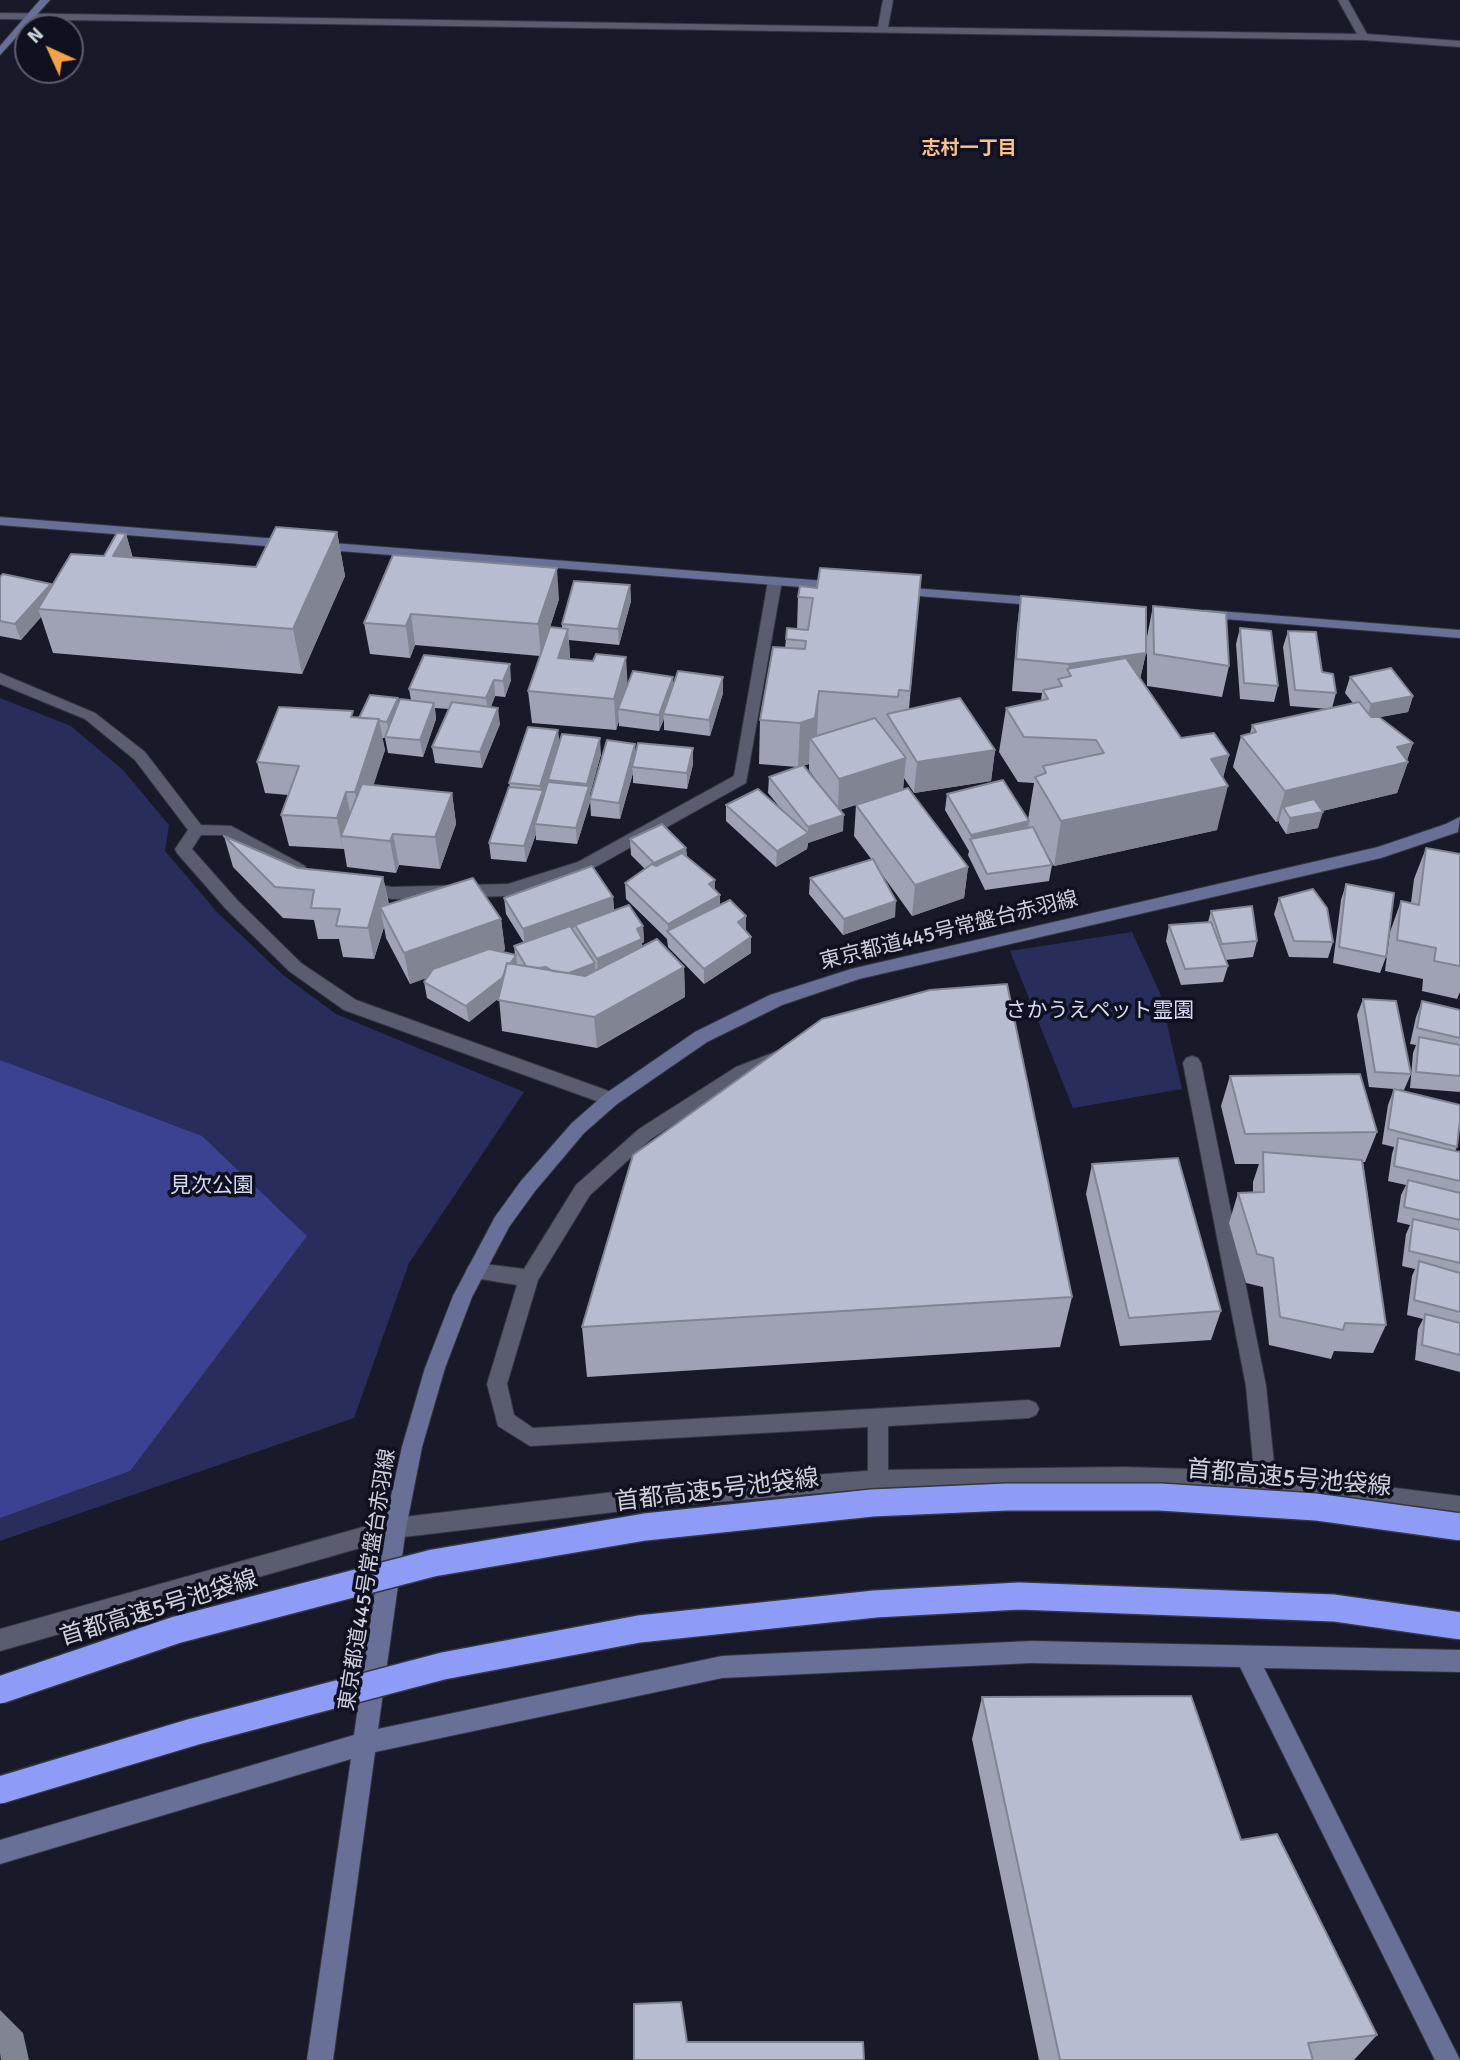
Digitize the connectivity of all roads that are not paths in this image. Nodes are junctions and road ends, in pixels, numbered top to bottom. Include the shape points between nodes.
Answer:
1 (45, 0) edge
2 (888, 0) edge
3 (1343, 0) edge
4 (34, 14) edge
5 (84, 17) edge
6 (882, 30) junction
7 (14, 36) edge
8 (1364, 37) junction
9 (1460, 44) edge
10 (0, 52) edge
11 (0, 521) edge
12 (775, 581) junction
13 (857, 587) edge
14 (884, 589) edge
15 (1063, 603) edge
16 (1186, 613) edge
17 (1460, 634) edge
18 (0, 678) edge
19 (1457, 828) edge
20 (197, 830) junction
21 (317, 880) edge
22 (342, 884) edge
23 (803, 1048) edge
24 (1192, 1063) dead end
25 (611, 1099) junction
26 (476, 1271) junction
27 (529, 1279) junction
28 (1029, 1409) dead end
29 (878, 1417) junction
30 (878, 1479) junction
31 (1265, 1481) junction
32 (1460, 1506) edge
33 (1460, 1527) edge
34 (395, 1528) junction
35 (1460, 1626) edge
36 (0, 1640) edge
37 (1247, 1656) junction
38 (1460, 1661) edge
39 (0, 1690) edge
40 (365, 1743) junction
41 (0, 1790) edge
42 (0, 1852) edge
43 (320, 2060) edge
44 (1448, 2060) edge

1 - 4 street
2 - 6 street
3 - 8 street
5 - 6 street
6 - 8 street
7 - 10 street
8 - 9 street
11 - 12 street
12 - 13 street
12 - 22 street via 741,779 584,866 508,890 393,893
14 - 15 street
16 - 17 street
18 - 20 street via 90,716 140,755
19 - 25 street, 東京都道445号常盤台赤羽線 via 1284,876 857,972 776,1000 701,1037
20 - 21 street via 225,830
20 - 25 street via 183,849 232,905 295,967 351,1005
23 - 27 street via 742,1072 645,1134 583,1190
24 - 31 street via 1256,1386
25 - 26 street, 東京都道445号常盤台赤羽線 via 578,1128 528,1186
26 - 27 street
26 - 34 street, 東京都道445号常盤台赤羽線 via 435,1368
27 - 29 street via 497,1384 505,1420 530,1437
28 - 29 street
29 - 30 street
30 - 31 street via 1125,1476
30 - 34 street via 649,1498
31 - 32 street
33 - 39 highway, 首都高速5号池袋線, bridge via 1316,1507 1160,1497 872,1503 659,1526 433,1563 176,1630
34 - 36 street
34 - 40 street, 東京都道445号常盤台赤羽線
35 - 41 highway, bridge via 1334,1608 1019,1596 874,1604 639,1629 443,1666 193,1732
37 - 38 street
37 - 40 street via 1031,1652 722,1667
37 - 44 street
40 - 42 street
40 - 43 street, 東京都道445号常盤台赤羽線

